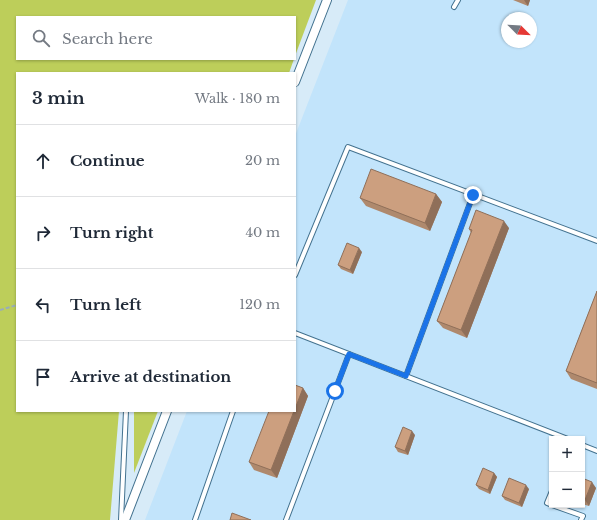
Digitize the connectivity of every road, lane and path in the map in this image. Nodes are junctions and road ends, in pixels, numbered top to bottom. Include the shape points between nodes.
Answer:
1 (327, 0) edge
2 (458, 0) edge
3 (454, 7) dead end
4 (296, 79) edge
5 (473, 195) junction
6 (597, 241) edge
7 (296, 273) edge
8 (16, 305) edge
9 (0, 310) edge
10 (296, 333) edge
11 (349, 354) junction
12 (406, 376) junction
13 (126, 412) edge
14 (167, 412) edge
15 (233, 412) edge
16 (560, 436) edge
17 (585, 446) edge
18 (597, 451) edge
19 (560, 508) edge
20 (121, 520) edge
21 (125, 520) edge
22 (194, 520) edge
23 (286, 520) edge
24 (581, 520) edge

1 - 4 street
2 - 3 lane
5 - 6 lane
5 - 7 lane via 348,147
5 - 12 lane
8 - 9 path
10 - 11 lane
11 - 12 lane
11 - 23 lane
12 - 16 lane
13 - 20 lane
14 - 21 street
15 - 22 lane
17 - 18 lane
19 - 24 lane via 583,516

